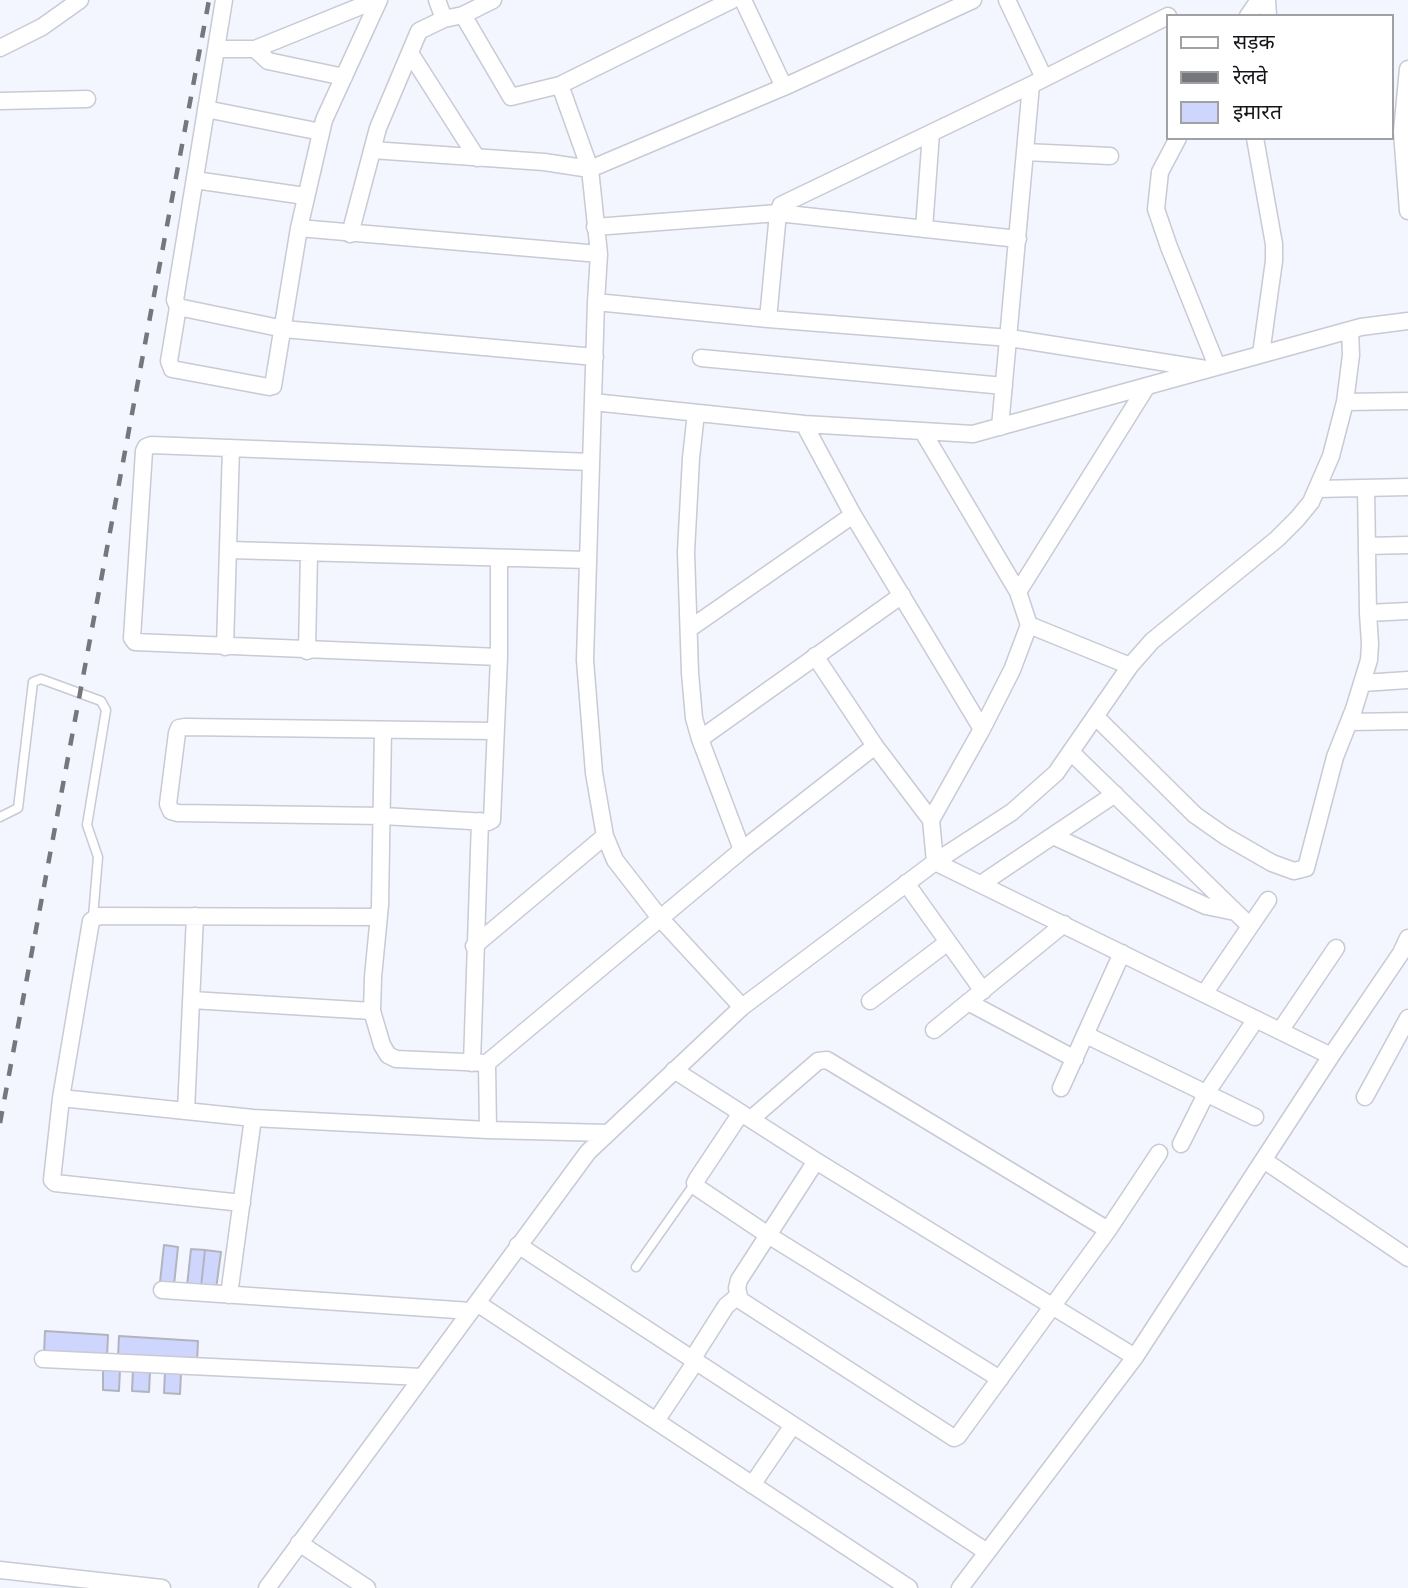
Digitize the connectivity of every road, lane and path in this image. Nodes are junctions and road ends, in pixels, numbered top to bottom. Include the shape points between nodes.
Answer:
1 (80, 0) edge
2 (224, 0) edge
3 (378, 0) edge
4 (437, 0) edge
5 (493, 0) edge
6 (732, 0) edge
7 (743, 0) edge
8 (973, 0) edge
9 (1007, 0) edge
10 (463, 15) junction
11 (1166, 18) edge
12 (444, 19) junction
13 (0, 48) edge
14 (216, 49) junction
15 (255, 49) junction
16 (410, 52) junction
17 (1408, 69) edge
18 (344, 77) junction
19 (1038, 82) junction
20 (560, 85) junction
21 (784, 87) junction
22 (87, 99) dead end
23 (0, 101) edge
24 (206, 109) junction
25 (321, 132) junction
26 (931, 133) junction
27 (1177, 140) edge
28 (1255, 140) edge
29 (372, 150) junction
30 (1026, 152) junction
31 (1110, 156) dead end
32 (477, 158) junction
33 (590, 169) junction
34 (195, 180) junction
35 (305, 196) junction
36 (1408, 211) edge
37 (778, 213) junction
38 (595, 227) junction
39 (299, 228) junction
40 (924, 229) junction
41 (350, 234) junction
42 (1018, 239) junction
43 (599, 254) junction
44 (596, 302) junction
45 (178, 307) junction
46 (768, 319) junction
47 (1408, 321) edge
48 (284, 329) junction
49 (1350, 330) junction
50 (1010, 338) junction
51 (1261, 355) junction
52 (595, 357) junction
53 (701, 358) dead end
54 (1212, 368) junction
55 (1004, 386) junction
56 (1147, 386) junction
57 (1408, 401) edge
58 (593, 402) junction
59 (1345, 402) junction
60 (696, 413) junction
61 (804, 424) junction
62 (1000, 427) junction
63 (923, 432) junction
64 (231, 449) junction
65 (591, 462) junction
66 (1408, 487) edge
67 (1366, 488) junction
68 (1317, 489) junction
69 (853, 515) junction
70 (1408, 545) edge
71 (1367, 546) junction
72 (229, 550) junction
73 (309, 553) junction
74 (499, 559) junction
75 (587, 560) junction
76 (1018, 592) junction
77 (902, 595) junction
78 (1408, 611) edge
79 (1368, 613) junction
80 (1029, 625) junction
81 (689, 629) junction
82 (225, 647) junction
83 (307, 651) junction
84 (815, 656) junction
85 (499, 657) junction
86 (1130, 666) junction
87 (1408, 680) edge
88 (1363, 683) junction
89 (1096, 717) junction
90 (1408, 721) edge
91 (1349, 722) junction
92 (982, 729) junction
93 (383, 730) junction
94 (494, 731) junction
95 (699, 739) junction
96 (875, 746) junction
97 (1072, 753) junction
98 (1115, 794) junction
99 (383, 816) junction
100 (0, 817) edge
101 (932, 820) junction
102 (480, 821) junction
103 (605, 836) junction
104 (1053, 836) junction
105 (742, 850) junction
106 (935, 862) junction
107 (906, 883) junction
108 (981, 884) junction
109 (1268, 900) dead end
110 (1235, 912) junction
111 (195, 916) junction
112 (93, 917) junction
113 (379, 917) junction
114 (660, 918) junction
115 (1063, 924) junction
116 (1250, 926) junction
117 (948, 942) junction
118 (1407, 944) edge
119 (474, 946) junction
120 (1336, 948) dead end
121 (1122, 953) junction
122 (982, 991) junction
123 (1204, 994) junction
124 (192, 1000) junction
125 (870, 1001) dead end
126 (968, 1002) junction
127 (742, 1007) junction
128 (372, 1011) junction
129 (1408, 1018) edge
130 (1256, 1020) junction
131 (934, 1030) dead end
132 (1280, 1031) junction
133 (1086, 1035) junction
134 (1331, 1056) junction
135 (1075, 1059) junction
136 (479, 1063) junction
137 (674, 1070) junction
138 (1061, 1088) dead end
139 (1207, 1092) junction
140 (1365, 1097) dead end
141 (61, 1098) junction
142 (186, 1111) junction
143 (746, 1116) junction
144 (1255, 1117) dead end
145 (253, 1118) junction
146 (488, 1130) junction
147 (608, 1133) junction
148 (1181, 1144) dead end
149 (1159, 1153) dead end
150 (816, 1161) junction
151 (1265, 1161) junction
152 (695, 1183) junction
153 (242, 1203) junction
154 (1108, 1230) junction
155 (768, 1235) junction
156 (518, 1245) junction
157 (1408, 1258) edge
158 (636, 1267) dead end
159 (162, 1290) dead end
160 (229, 1295) junction
161 (738, 1296) junction
162 (1054, 1305) junction
163 (474, 1307) junction
164 (1135, 1357) junction
165 (43, 1359) dead end
166 (696, 1362) junction
167 (422, 1377) junction
168 (1000, 1379) junction
169 (656, 1421) junction
170 (793, 1425) junction
171 (752, 1485) junction
172 (299, 1544) junction
173 (987, 1552) junction
174 (0, 1570) edge
175 (160, 1588) edge
176 (267, 1588) edge
177 (367, 1588) edge
178 (909, 1588) edge
179 (960, 1588) edge

1 - 13 street via 42,27
2 - 14 street
3 - 15 street
3 - 18 street
4 - 12 street
5 - 10 street
6 - 20 street
7 - 21 street
8 - 21 street
9 - 19 street
10 - 12 street
10 - 20 street via 511,97
11 - 19 street
12 - 16 street via 419,31
14 - 15 street
14 - 24 street
15 - 18 street via 268,61
16 - 29 street
16 - 32 street
17 - 36 street via 1402,132
18 - 25 street
19 - 26 street
19 - 30 street
20 - 33 street
21 - 33 street
22 - 23 street
24 - 25 street
24 - 34 street
25 - 35 street
26 - 37 street via 781,205
26 - 40 street
27 - 54 street via 1160,172 1156,209
28 - 51 street via 1274,244
29 - 32 street
29 - 41 street
30 - 31 street
30 - 42 street
32 - 33 street
33 - 38 street
34 - 35 street
34 - 45 street via 175,300
35 - 39 street
37 - 38 street
37 - 40 street
37 - 46 street
38 - 43 street
39 - 41 street
39 - 48 street
40 - 42 street
41 - 43 street
42 - 50 street
43 - 44 street
44 - 46 street
44 - 52 street
45 - 48 street
45 - 48 street via 169,361 172,369 269,387 276,382
46 - 50 street
47 - 49 street
48 - 52 street
49 - 51 street
49 - 59 street
50 - 54 street
50 - 55 street
51 - 54 street
52 - 58 street
53 - 55 street
54 - 56 street
55 - 62 street
56 - 62 street
56 - 76 street
57 - 59 street
58 - 60 street
58 - 65 street
59 - 68 street via 1331,457
60 - 61 street
60 - 81 street via 686,552
61 - 63 street
61 - 69 street
62 - 63 street via 973,434
63 - 76 street
64 - 65 street
64 - 72 street
64 - 82 street via 146,447 132,638 140,643
65 - 75 street
66 - 67 street
67 - 68 street
67 - 71 street
68 - 86 street via 1278,539 1152,642
69 - 77 street
69 - 81 street
70 - 71 street
71 - 79 street
72 - 73 street
72 - 82 street
73 - 74 street
73 - 83 street
74 - 75 street
74 - 85 street
75 - 103 street via 585,672
76 - 80 street
77 - 84 street
77 - 92 street
78 - 79 street
79 - 88 street via 1370,644
80 - 86 street
80 - 92 street
81 - 95 street
82 - 83 street
83 - 85 street
84 - 95 street
84 - 96 street
85 - 94 street
86 - 89 street
87 - 88 street
88 - 91 street
89 - 91 street via 1195,815 1272,863 1294,871 1309,863 1335,757
89 - 97 street
90 - 91 street
92 - 101 street
93 - 94 street
93 - 99 street
93 - 99 street via 179,728 168,804 178,813
94 - 102 street via 494,817
95 - 105 street
96 - 101 street
96 - 105 street
97 - 98 street
97 - 106 street via 1012,812
98 - 104 street
98 - 110 street
99 - 102 street
99 - 113 street
100 - 112 lane via 19,808 33,682 41,679 100,701 106,710 87,825 98,857
101 - 106 street
102 - 119 street
103 - 114 street via 615,860
103 - 119 street
104 - 108 street
104 - 110 street via 1206,906
105 - 114 street
106 - 107 street
106 - 108 street
107 - 117 street
107 - 127 street
108 - 115 street
109 - 116 street
110 - 116 street
111 - 112 street
111 - 113 street
111 - 124 street
112 - 141 street
113 - 128 street
114 - 127 street
114 - 136 street
115 - 121 street
115 - 122 street
116 - 123 street
117 - 122 street
117 - 125 street
118 - 134 street
119 - 136 street
120 - 132 street
121 - 123 street
121 - 133 street
122 - 126 street
123 - 130 street
124 - 128 street
124 - 142 street
126 - 131 street
126 - 135 street
127 - 137 street
128 - 136 street via 382,1045 396,1059
129 - 140 street
130 - 132 street
130 - 139 street
132 - 134 street
133 - 135 street
133 - 139 street
134 - 151 street
135 - 138 street
136 - 146 street
137 - 143 street
137 - 147 street
139 - 144 street
139 - 148 street
141 - 142 street
141 - 153 street via 51,1176 55,1183
142 - 145 street
143 - 150 street
143 - 152 street
143 - 154 street via 818,1061 827,1060
145 - 146 street
145 - 153 street
146 - 147 street
147 - 156 street via 568,1177
149 - 154 street
150 - 155 street
150 - 162 street
151 - 157 street
151 - 164 street
152 - 155 street
152 - 158 lane
153 - 160 street
154 - 162 street
155 - 161 street via 739,1280
155 - 168 street
156 - 163 street
156 - 166 street
159 - 160 street
160 - 163 street
161 - 166 street via 726,1306 692,1358
161 - 168 street via 954,1438
162 - 164 street
162 - 168 street
163 - 167 street
163 - 169 street
164 - 173 street
165 - 167 street
166 - 169 street
166 - 170 street
167 - 172 street
169 - 171 street
170 - 171 street
170 - 173 street
171 - 178 street
172 - 176 street
172 - 177 street
173 - 179 street
174 - 175 street

